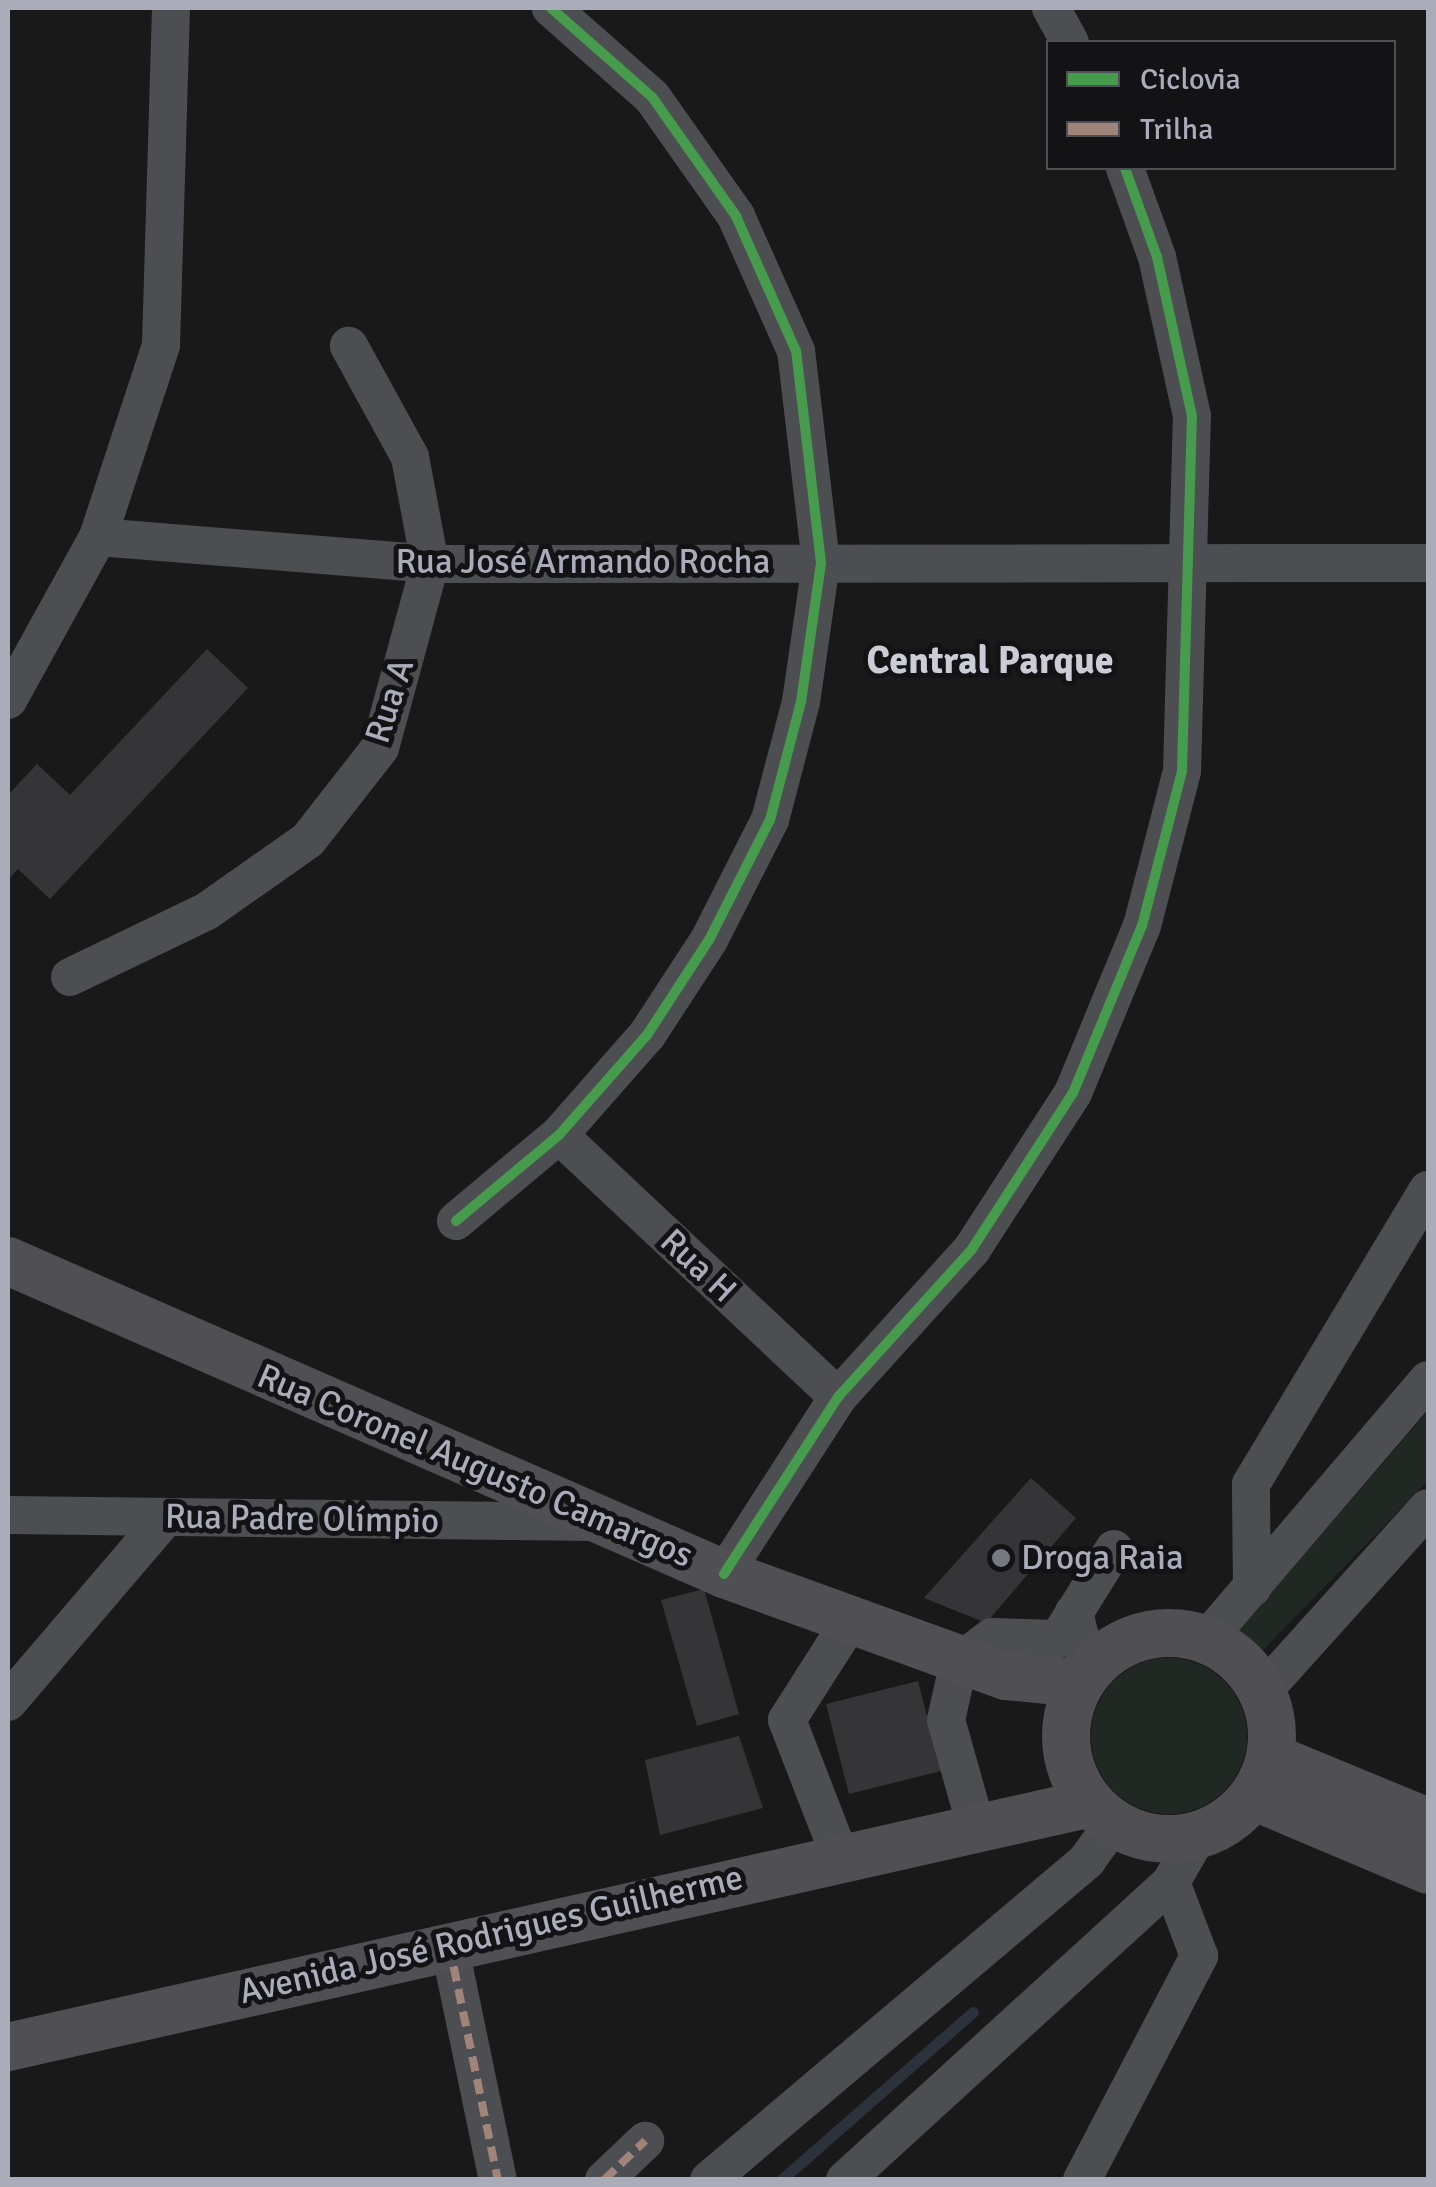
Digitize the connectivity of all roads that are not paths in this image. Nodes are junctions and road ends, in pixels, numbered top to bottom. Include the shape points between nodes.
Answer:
1 (170, 8) edge
2 (551, 8) edge
3 (1051, 8) edge
4 (1069, 40) edge
5 (1126, 170) edge
6 (348, 346) dead end
7 (98, 537) junction
8 (1195, 562) junction
9 (821, 563) junction
10 (430, 564) junction
11 (1428, 564) edge
12 (8, 700) edge
13 (70, 977) dead end
14 (559, 1134) junction
15 (1428, 1190) edge
16 (456, 1221) dead end
17 (8, 1260) edge
18 (1428, 1380) edge
19 (838, 1396) junction
20 (1428, 1508) edge
21 (8, 1514) edge
22 (165, 1518) junction
23 (597, 1522) junction
24 (1114, 1549) dead end
25 (724, 1574) junction
26 (1252, 1588) junction
27 (1074, 1612) junction
28 (850, 1621) junction
29 (1206, 1640) junction
30 (959, 1662) junction
31 (1006, 1676) junction
32 (1083, 1676) junction
33 (1262, 1691) junction
34 (8, 1702) edge
35 (1065, 1742) junction
36 (1262, 1776) junction
37 (1102, 1813) junction
38 (1428, 1822) edge
39 (975, 1823) junction
40 (1197, 1837) junction
41 (839, 1854) junction
42 (1428, 1870) edge
43 (1171, 1882) junction
44 (449, 1944) junction
45 (10, 2044) edge
46 (645, 2141) dead end
47 (498, 2180) edge
48 (604, 2180) edge
49 (710, 2180) edge
50 (845, 2180) edge
51 (1082, 2180) edge

1 - 7 street via 162,344
2 - 9 street via 652,97 736,216 796,352
3 - 4 street
5 - 8 street via 1157,256 1192,416
6 - 10 street, Rua A via 410,457
7 - 10 street, Rua José Armando Rocha
7 - 12 street
8 - 9 street, Rua José Armando Rocha
8 - 11 street, Rua José Armando Rocha
8 - 19 street via 1182,771 1142,926 1073,1093 972,1248
9 - 10 street, Rua José Armando Rocha
9 - 14 street via 801,702 770,820 709,940 646,1034
10 - 13 street, Rua A via 380,748 308,840 207,911
14 - 16 street
14 - 19 street, Rua H
15 - 26 street via 1251,1484
17 - 23 main road, Rua Coronel Augusto Camargos
18 - 26 street
19 - 25 street
20 - 33 street
21 - 22 street, Rua Padre Olímpio
22 - 23 street, Rua Padre Olímpio
22 - 34 street
23 - 25 main road, Rua Coronel Augusto Camargos
24 - 27 street
25 - 28 main road, Rua Coronel Augusto Camargos
26 - 29 street
27 - 30 street via 1050,1643 992,1638
27 - 32 street
28 - 30 main road, Rua Coronel Augusto Camargos
28 - 41 street via 787,1720
29 - 32 main road via 1148,1634
29 - 33 main road via 1242,1662
30 - 31 main road, Rua Coronel Augusto Camargos
30 - 39 street via 946,1720
31 - 32 main road, Rua Coronel Augusto Camargos
31 - 35 main road, Rua Coronel Augusto Camargos
32 - 35 main road
33 - 36 main road
35 - 37 main road
35 - 39 main road, Avenida José Rodrigues Guilherme
36 - 38 main road
36 - 40 main road
36 - 42 main road
37 - 39 main road, Avenida José Rodrigues Guilherme
37 - 40 main road via 1146,1837
37 - 49 street via 1087,1860
39 - 41 main road, Avenida José Rodrigues Guilherme
40 - 43 street
41 - 44 main road, Avenida José Rodrigues Guilherme
43 - 50 street
43 - 51 street via 1199,1956
44 - 45 main road, Avenida José Rodrigues Guilherme
44 - 47 street
46 - 48 street

